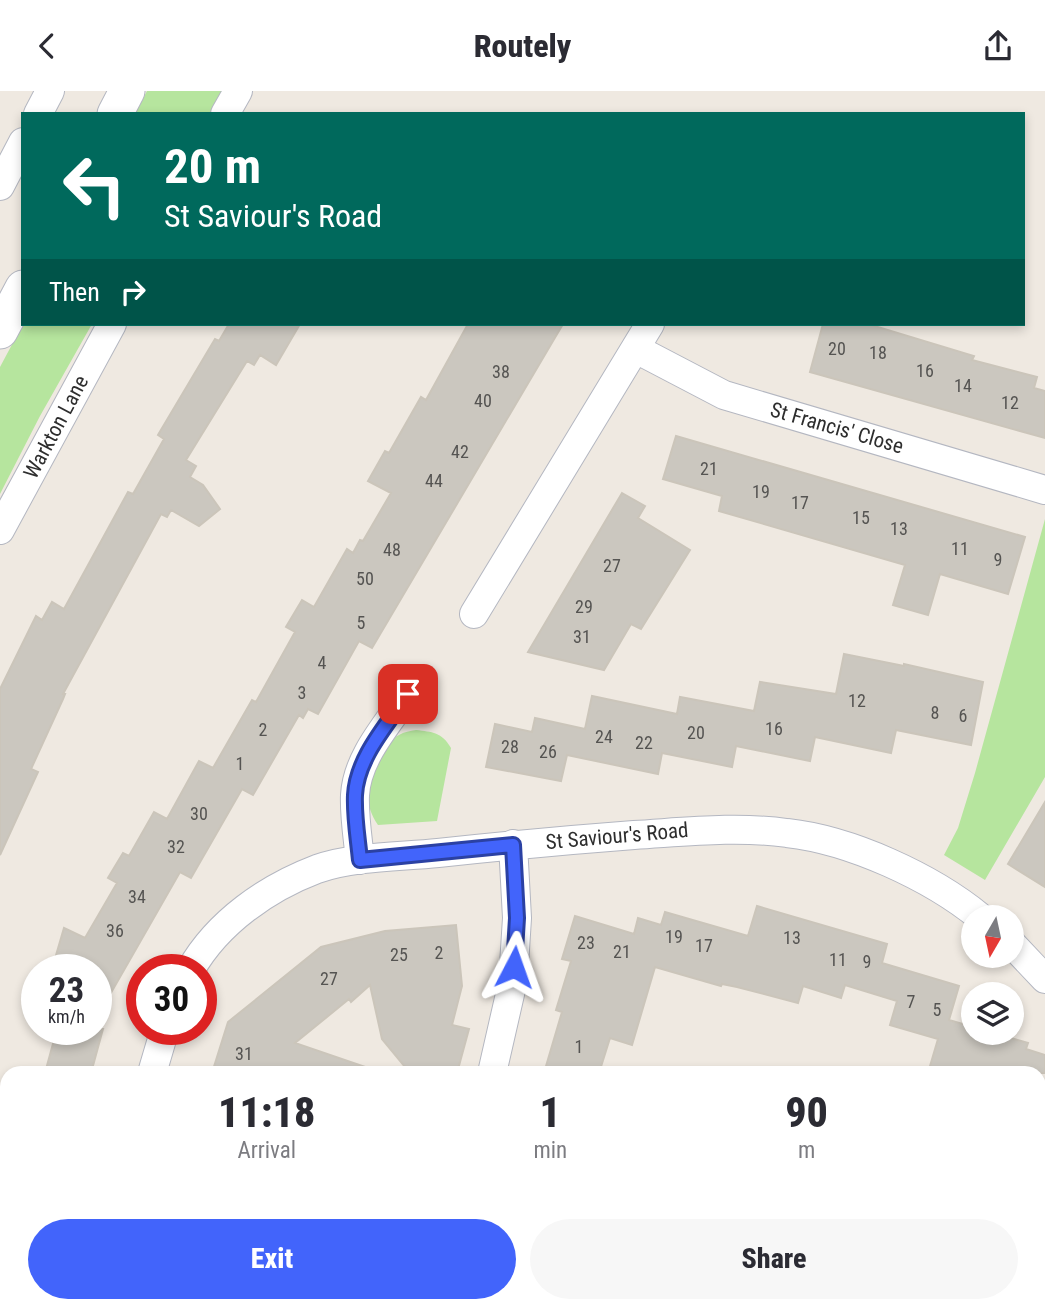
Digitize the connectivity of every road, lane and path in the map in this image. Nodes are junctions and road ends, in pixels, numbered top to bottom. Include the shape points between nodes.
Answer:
1 (50, 91) edge
2 (127, 91) edge
3 (238, 91) edge
4 (39, 112) edge
5 (116, 112) edge
6 (226, 112) edge
7 (21, 146) edge
8 (0, 186) edge
9 (21, 292) edge
10 (111, 326) edge
11 (649, 326) edge
12 (0, 331) edge
13 (636, 349) junction
14 (1045, 490) edge
15 (0, 530) edge
16 (474, 614) dead end
17 (408, 694) dead end
18 (513, 845) junction
19 (360, 860) junction
20 (962, 905) edge
21 (201, 954) edge
22 (1024, 957) edge
23 (1045, 979) edge
24 (160, 1045) edge
25 (154, 1066) edge
26 (494, 1066) edge

1 - 4 street
2 - 5 street
3 - 6 street
7 - 8 street
9 - 12 street
10 - 15 street, Warkton Lane
11 - 13 street
13 - 14 street, St Francis' Close via 724,395
13 - 16 street
17 - 19 street via 363,763 357,780
18 - 19 street, St Saviour's Road
18 - 20 street, St Saviour's Road via 711,828 788,833 822,840 896,867
18 - 26 street via 517,918 513,981
19 - 21 street, St Saviour's Road via 320,868 286,882 234,918
22 - 23 street
24 - 25 street

